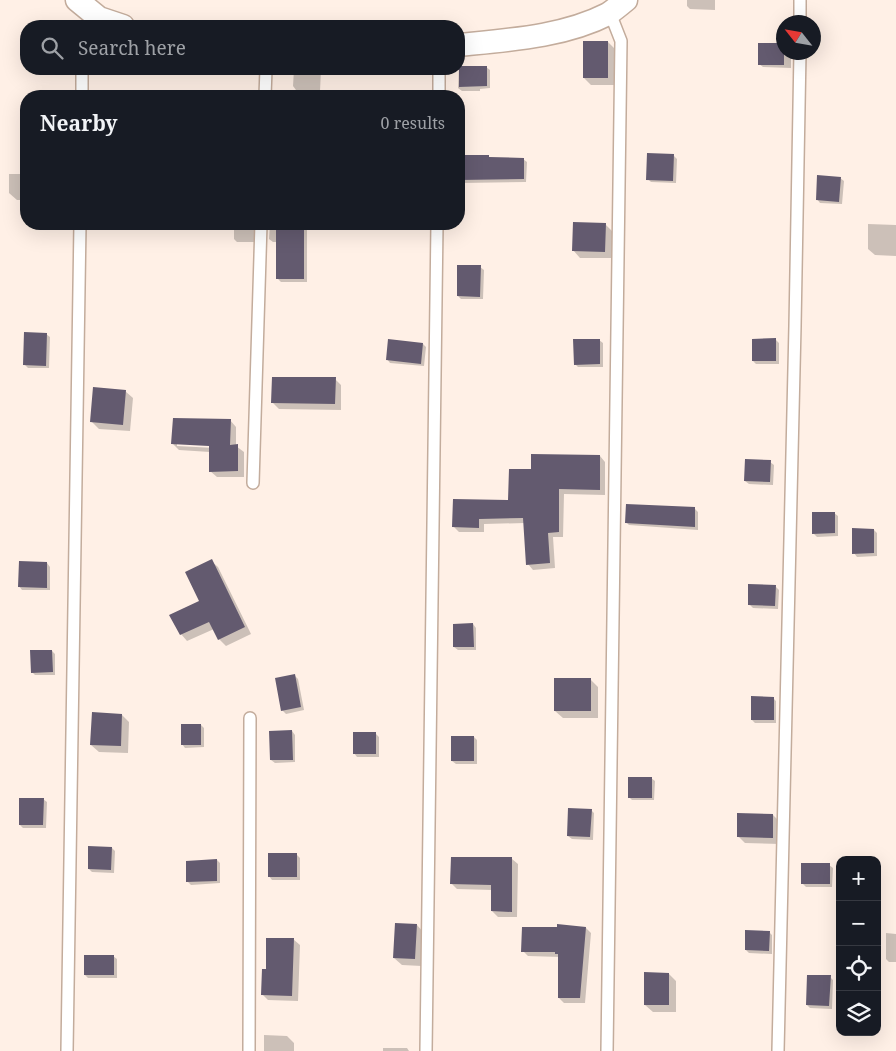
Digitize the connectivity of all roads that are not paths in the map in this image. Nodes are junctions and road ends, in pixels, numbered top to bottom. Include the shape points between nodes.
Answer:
1 (77, 0) edge
2 (800, 0) edge
3 (618, 6) edge
4 (800, 15) edge
5 (94, 20) edge
6 (465, 44) edge
7 (800, 60) edge
8 (82, 75) edge
9 (266, 75) edge
10 (439, 75) edge
11 (82, 90) edge
12 (265, 90) edge
13 (439, 90) edge
14 (80, 230) edge
15 (261, 230) edge
16 (437, 230) edge
17 (253, 483) dead end
18 (250, 718) dead end
19 (67, 1051) edge
20 (249, 1051) edge
21 (426, 1051) edge
22 (607, 1051) edge
23 (778, 1051) edge

1 - 5 street
2 - 4 lane
3 - 6 street via 587,23 530,37
3 - 22 lane via 621,41
7 - 23 lane
8 - 11 lane
9 - 12 lane
10 - 13 lane
14 - 19 lane
15 - 17 lane
16 - 21 lane
18 - 20 lane

